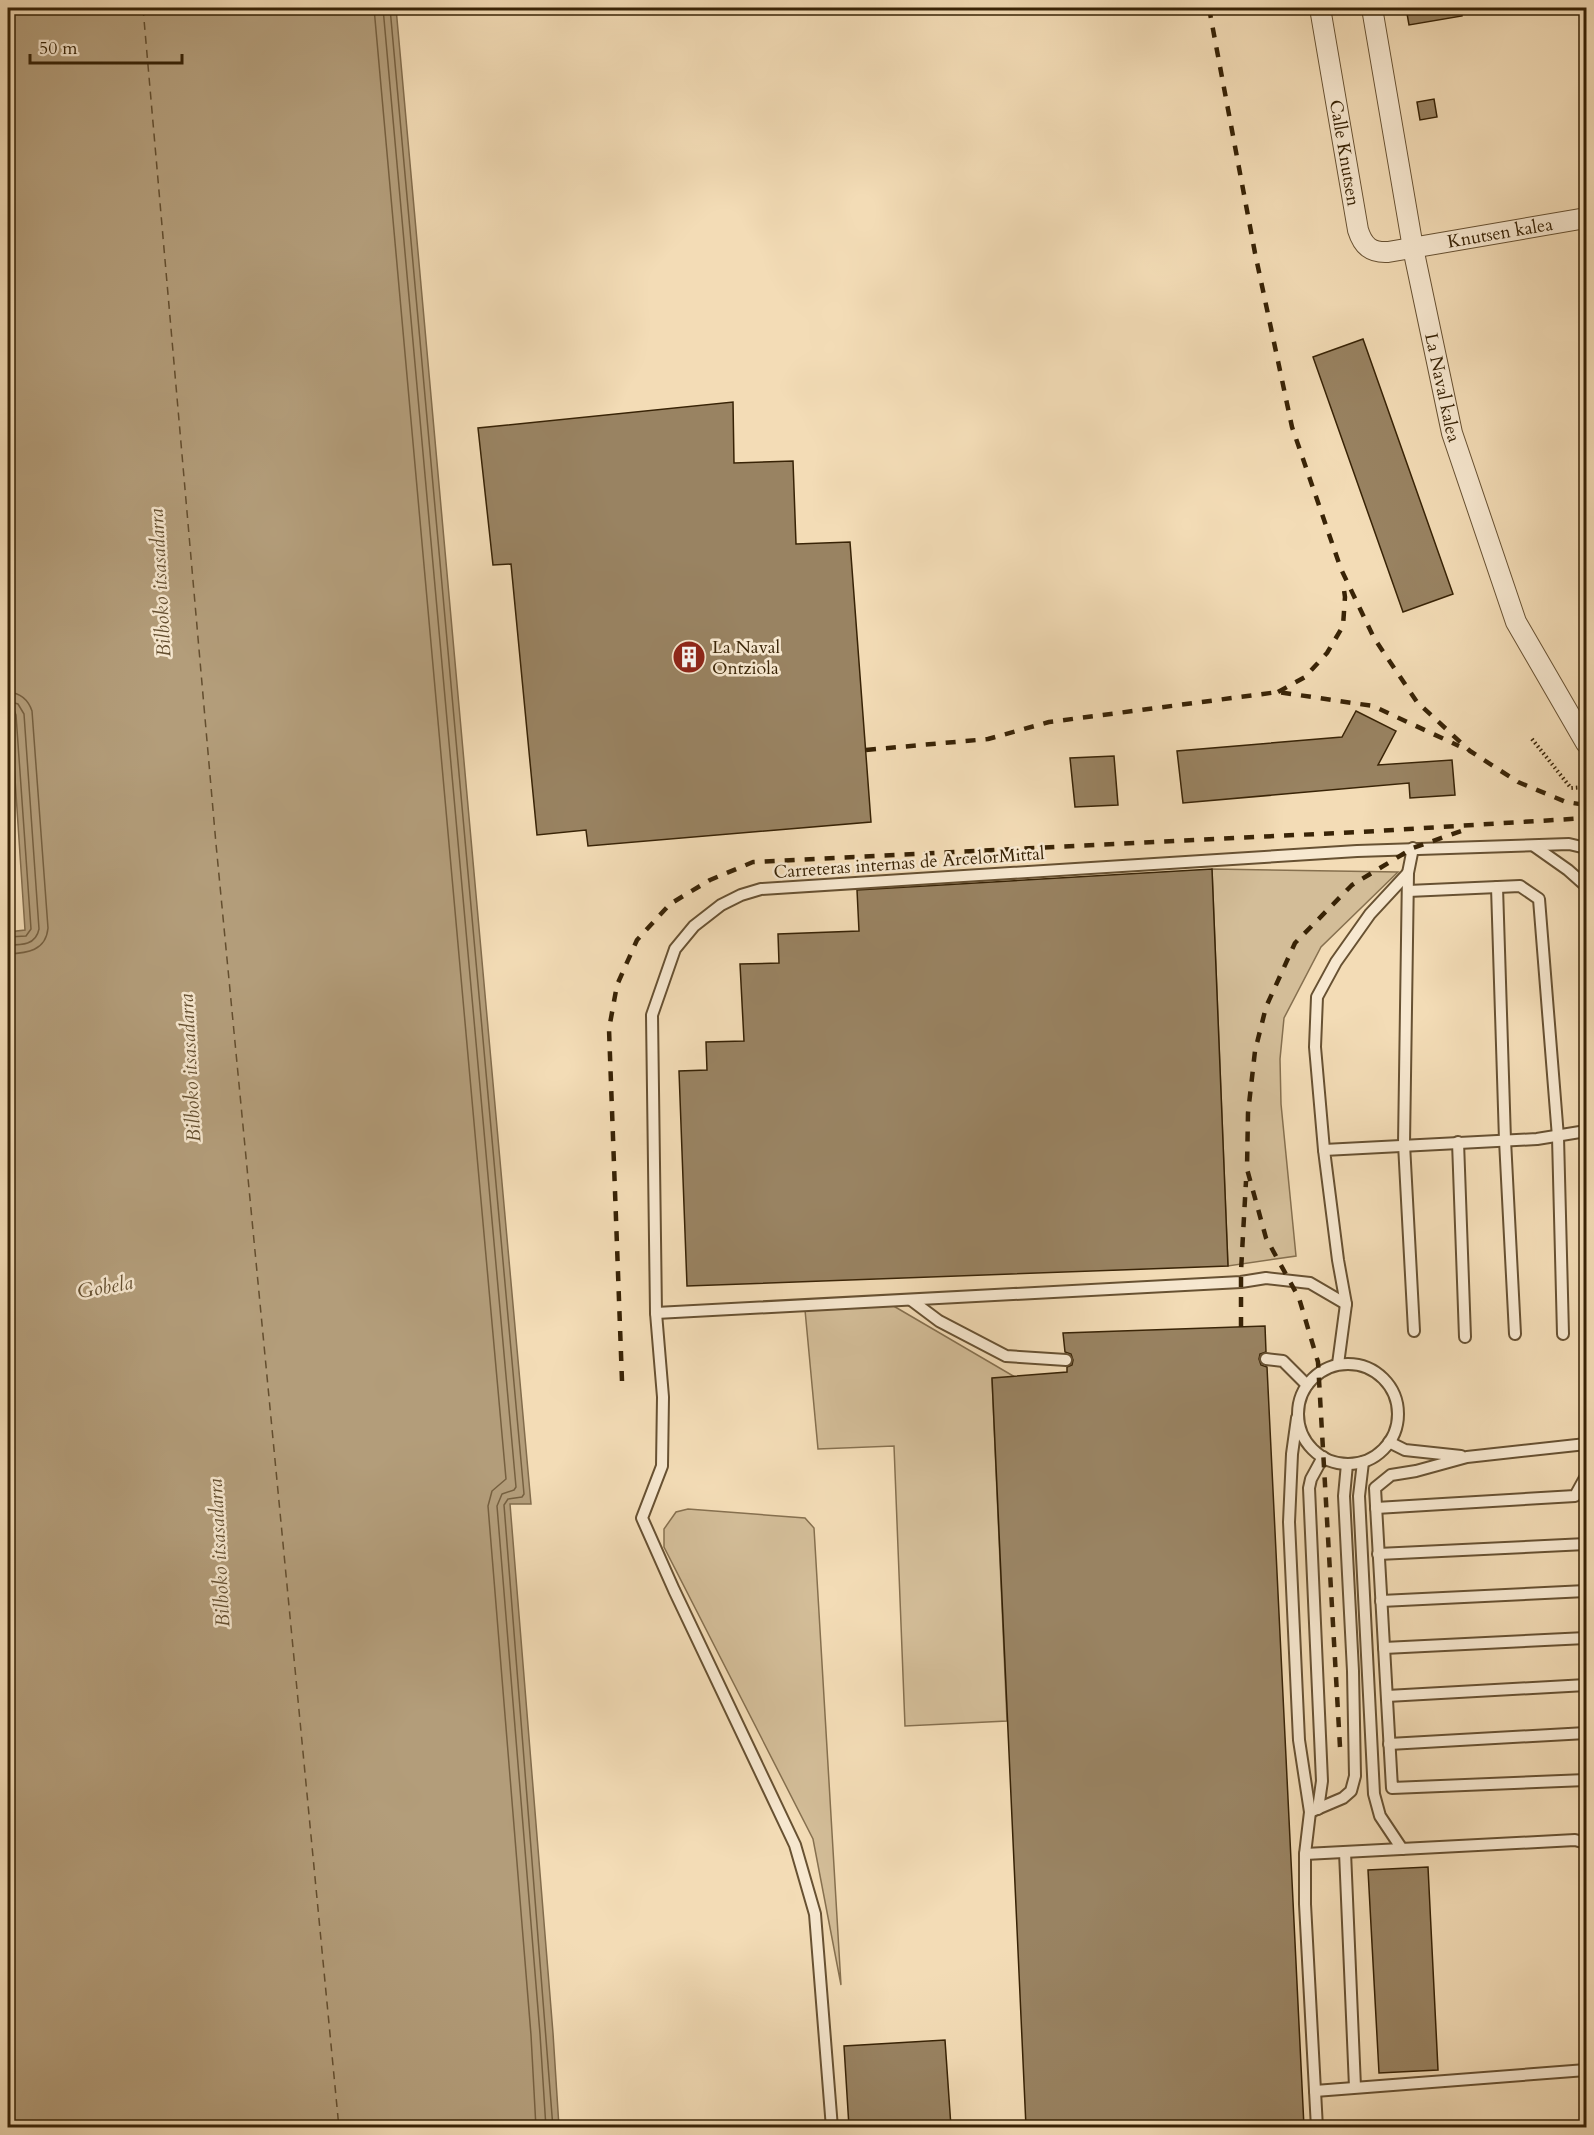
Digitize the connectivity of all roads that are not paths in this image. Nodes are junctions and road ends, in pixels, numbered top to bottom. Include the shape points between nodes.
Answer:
1 (1320, 8) edge
2 (1372, 8) edge
3 (1587, 218) edge
4 (1413, 248) junction
5 (1587, 743) edge
6 (1534, 846) junction
7 (1413, 848) junction
8 (1587, 848) edge
9 (1408, 873) junction
10 (1587, 886) edge
11 (1497, 887) junction
12 (1408, 891) junction
13 (1587, 1131) edge
14 (1558, 1137) junction
15 (1505, 1140) junction
16 (1458, 1142) junction
17 (1404, 1144) junction
18 (1324, 1150) junction
19 (911, 1300) junction
20 (1346, 1304) junction
21 (656, 1313) junction
22 (1414, 1331) dead end
23 (1515, 1334) dead end
24 (1563, 1334) dead end
25 (1465, 1337) dead end
26 (1266, 1359) dead end
27 (1066, 1360) dead end
28 (1338, 1364) junction
29 (1307, 1385) junction
30 (1297, 1418) junction
31 (1389, 1442) junction
32 (1587, 1444) edge
33 (1323, 1457) junction
34 (1467, 1457) junction
35 (1363, 1462) junction
36 (1347, 1464) junction
37 (1587, 1476) edge
38 (1376, 1508) junction
39 (1587, 1544) edge
40 (1378, 1554) junction
41 (1587, 1591) edge
42 (1381, 1600) junction
43 (1587, 1638) edge
44 (1384, 1648) junction
45 (1587, 1685) edge
46 (1387, 1696) junction
47 (1587, 1733) edge
48 (1389, 1743) junction
49 (1587, 1780) edge
50 (1314, 1810) junction
51 (1587, 1843) edge
52 (1402, 1849) junction
53 (1345, 1852) junction
54 (1305, 1854) junction
55 (1587, 2070) edge
56 (1354, 2087) junction
57 (1315, 2091) junction
58 (832, 2127) edge
59 (1317, 2127) edge

1 - 4 street, Calle Knutsen via 1362,242 1378,253
2 - 4 street, La Naval kalea
3 - 4 street, Knutsen kalea
4 - 5 street, La Naval kalea via 1452,433 1516,622
6 - 7 lane, Carreteras internas de ArcelorMittal
6 - 8 lane, Carreteras internas de ArcelorMittal via 1569,844
6 - 10 lane
7 - 9 lane
7 - 21 lane, Carreteras internas de ArcelorMittal via 796,886 760,889 721,904 694,926 675,949 652,1015
9 - 12 lane
9 - 18 lane via 1370,914 1317,997 1315,1047
11 - 12 lane
11 - 14 lane via 1520,886 1539,899
11 - 15 lane
12 - 17 lane
13 - 14 lane
14 - 15 lane
14 - 24 lane
15 - 16 lane
15 - 23 lane
16 - 17 lane
16 - 25 lane
17 - 18 lane
17 - 22 lane
18 - 20 lane
19 - 20 lane via 1266,1278 1310,1283
19 - 21 lane
19 - 27 lane via 939,1321 1006,1356
20 - 28 lane
21 - 58 lane, Carreteras internas de ArcelorMittal via 663,1397 662,1466 642,1518 795,1845 815,1914
26 - 29 lane via 1283,1361
28 - 29 lane via 1312,1377
28 - 31 lane via 1360,1365 1381,1376 1394,1393 1398,1413
29 - 30 lane via 1300,1396
30 - 33 lane via 1306,1441
30 - 50 lane via 1289,1522 1294,1671 1299,1740
31 - 34 lane via 1405,1450
31 - 35 lane
32 - 34 lane
33 - 36 lane
33 - 50 lane via 1309,1488 1322,1781
34 - 38 lane via 1391,1475 1374,1488
35 - 36 lane
35 - 52 lane via 1359,1496 1374,1794 1380,1816
36 - 50 lane via 1344,1496 1355,1776 1351,1791 1343,1798
37 - 38 lane via 1575,1496
38 - 40 lane
39 - 40 lane
40 - 42 lane
41 - 42 lane
42 - 44 lane
43 - 44 lane
44 - 46 lane
45 - 46 lane
46 - 48 lane
47 - 48 lane
48 - 49 lane via 1392,1788
50 - 54 lane
51 - 52 lane via 1575,1840
52 - 53 lane
53 - 54 lane
53 - 56 lane
54 - 57 lane
55 - 56 lane
56 - 57 lane
57 - 59 lane

